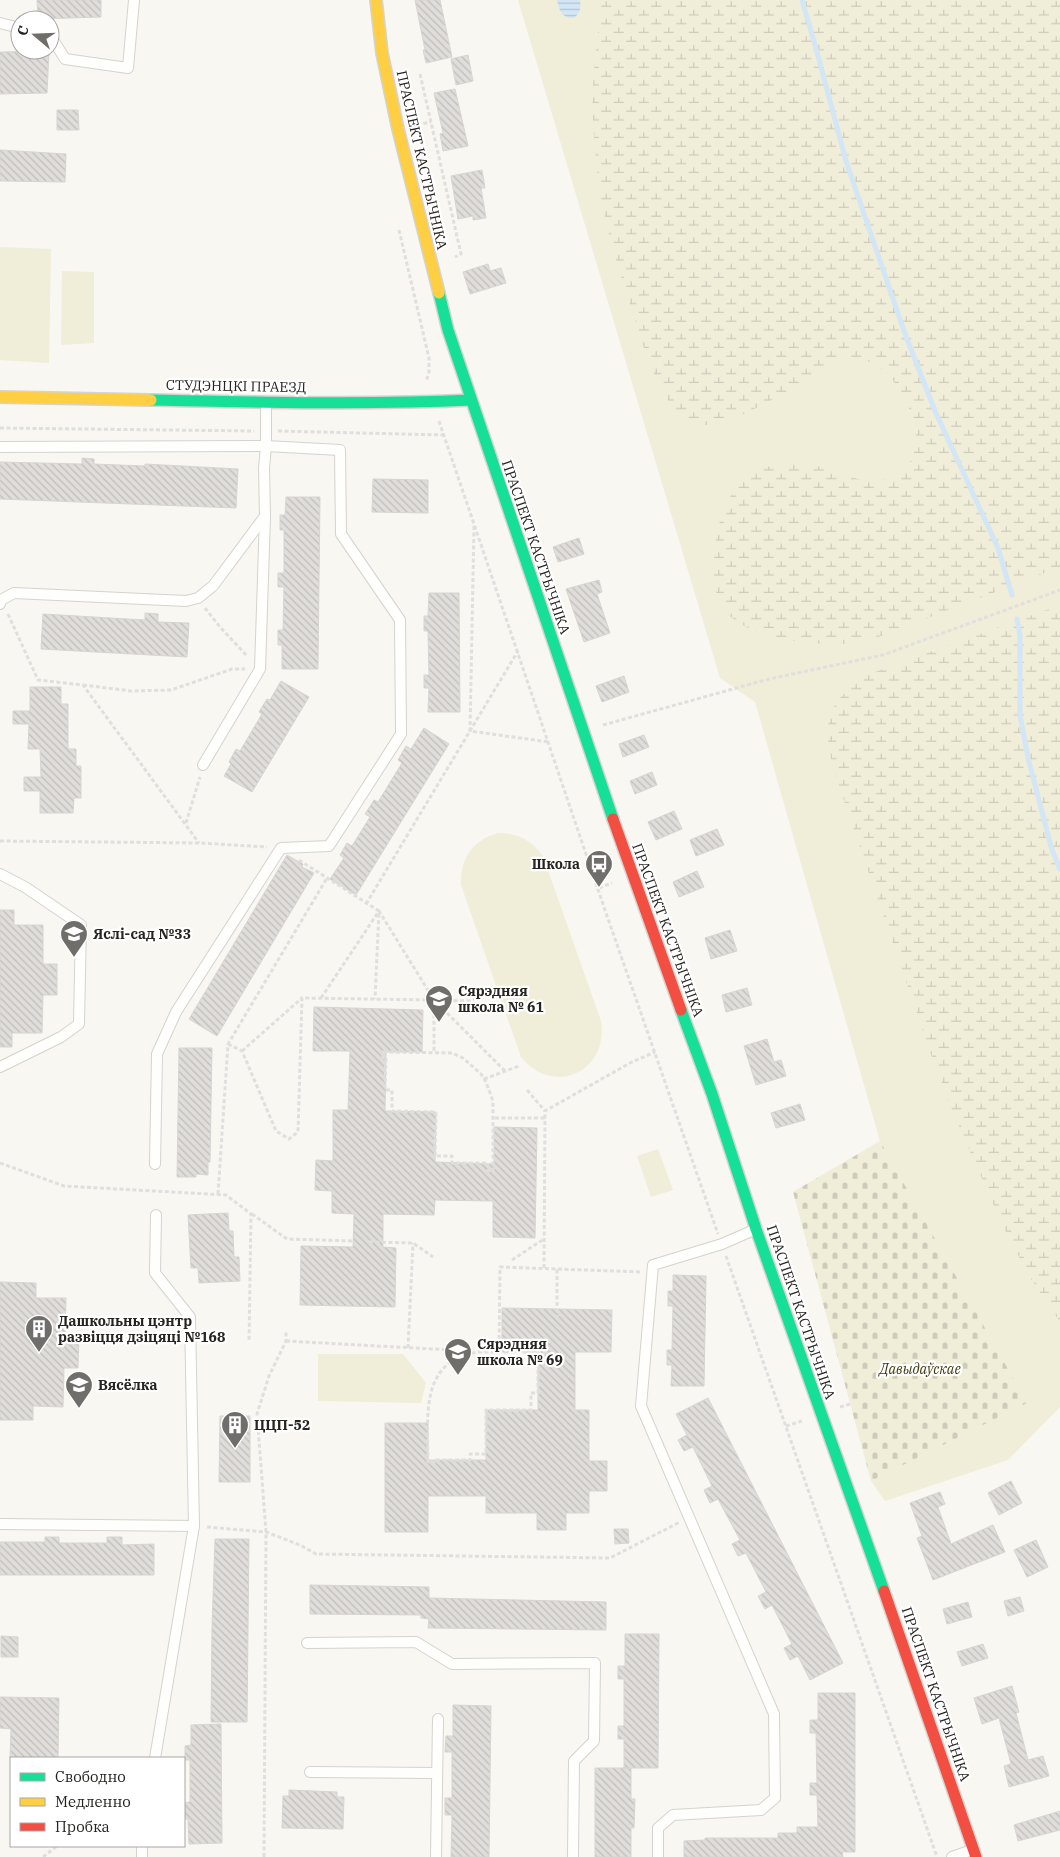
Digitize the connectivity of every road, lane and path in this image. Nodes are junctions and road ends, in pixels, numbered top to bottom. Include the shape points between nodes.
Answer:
1 (134, 0) edge
2 (376, 0) edge
3 (60, 51) edge
4 (420, 74) dead end
5 (397, 222) dead end
6 (454, 256) dead end
7 (0, 397) edge
8 (471, 400) junction
9 (266, 402) junction
10 (432, 402) junction
11 (0, 428) edge
12 (266, 432) junction
13 (444, 435) junction
14 (266, 446) junction
15 (0, 447) edge
16 (266, 516) junction
17 (474, 524) junction
18 (1060, 590) edge
19 (198, 598) junction
20 (1, 602) edge
21 (518, 651) junction
22 (260, 669) junction
23 (83, 685) junction
24 (470, 731) junction
25 (583, 731) junction
26 (549, 742) junction
27 (203, 765) joint
28 (185, 824) junction
29 (0, 841) edge
30 (200, 843) junction
31 (281, 848) junction
32 (0, 874) edge
33 (327, 878) junction
34 (366, 904) junction
35 (379, 911) junction
36 (493, 992) dead end
37 (302, 998) junction
38 (321, 998) junction
39 (374, 999) junction
40 (434, 1000) junction
41 (228, 1044) junction
42 (242, 1051) junction
43 (655, 1052) junction
44 (434, 1053) junction
45 (519, 1066) dead end
46 (0, 1068) edge
47 (505, 1071) junction
48 (484, 1079) junction
49 (527, 1090) dead end
50 (545, 1111) junction
51 (494, 1118) junction
52 (545, 1118) junction
53 (0, 1163) edge
54 (155, 1164) dead end
55 (218, 1194) junction
56 (251, 1214) junction
57 (156, 1215) dead end
58 (756, 1229) junction
59 (544, 1238) junction
60 (353, 1241) dead end
61 (369, 1242) dead end
62 (413, 1243) junction
63 (722, 1244) junction
64 (433, 1257) dead end
65 (512, 1260) dead end
66 (544, 1268) junction
67 (558, 1268) junction
68 (653, 1272) junction
69 (557, 1319) dead end
70 (286, 1330) dead end
71 (286, 1341) junction
72 (249, 1342) dead end
73 (408, 1348) junction
74 (478, 1352) junction
75 (499, 1352) junction
76 (850, 1404) dead end
77 (840, 1407) dead end
78 (811, 1418) dead end
79 (786, 1426) junction
80 (689, 1518) junction
81 (0, 1524) edge
82 (194, 1526) junction
83 (266, 1532) junction
84 (307, 1642) dead end
85 (438, 1719) dead end
86 (155, 1757) edge
87 (310, 1772) dead end
88 (437, 1773) junction
89 (56, 1847) edge
90 (975, 1853) edge
91 (43, 1857) edge
92 (264, 1857) edge
93 (436, 1857) edge
94 (573, 1857) edge
95 (658, 1857) edge
96 (937, 1857) edge
97 (952, 1857) edge

1 - 3 lane via 128,68 65,59
2 - 8 main road, ПРАСПЕКТ КАСТРЫЧНІКА via 382,53 398,129 448,330
4 - 6 path via 461,254
5 - 10 path via 429,358 426,381
7 - 9 main road, СТУДЭНЦКІ ПРАЕЗД
8 - 10 main road, СТУДЭНЦКІ ПРАЕЗД
8 - 25 main road, ПРАСПЕКТ КАСТРЫЧНІКА
9 - 10 main road, СТУДЭНЦКІ ПРАЕЗД
9 - 12 lane
10 - 13 path
11 - 12 path
12 - 13 path
12 - 14 lane
13 - 17 path
14 - 15 lane
14 - 16 lane
14 - 31 lane via 340,450 341,534 400,620 401,734 329,846
16 - 19 lane via 213,586
16 - 22 lane
17 - 21 path
17 - 24 path
18 - 25 path via 883,655 769,679
19 - 20 lane via 186,601 14,593
19 - 22 path via 220,628
20 - 23 path via 38,680
21 - 24 path
21 - 26 path
22 - 23 path via 232,669 171,690 131,691
22 - 27 lane
23 - 28 path
24 - 26 path
24 - 34 path
25 - 58 main road, ПРАСПЕКТ КАСТРЫЧНІКА via 712,1094
26 - 43 path
27 - 28 path
28 - 30 path
29 - 30 path
30 - 31 path
31 - 33 path
31 - 54 lane via 176,1012 157,1054
32 - 46 lane via 81,925 79,1024 61,1037
33 - 34 path
33 - 41 path
34 - 35 path
35 - 38 path
35 - 39 path
35 - 40 path
36 - 40 path via 470,1001
37 - 38 path
37 - 42 path
37 - 42 path via 298,1132 289,1139 276,1131
38 - 39 path
39 - 40 path
40 - 44 path
40 - 47 path
41 - 42 path
41 - 55 path
43 - 50 path
43 - 63 path
44 - 48 path via 452,1053 463,1058
44 - 51 path via 383,1052 383,1059 386,1059 385,1090 392,1090 392,1111 436,1112 435,1156 452,1156 452,1163 488,1164 488,1171 493,1171
45 - 47 path
47 - 48 path
48 - 51 path via 494,1101
49 - 50 path
50 - 52 path
51 - 52 path
52 - 59 path
53 - 55 path via 64,1186
55 - 56 path via 226,1195
56 - 60 path via 287,1239
56 - 72 path
57 - 82 lane via 155,1272 190,1317
58 - 63 lane
58 - 90 main road, ПРАСПЕКТ КАСТРЫЧНІКА
59 - 65 path
59 - 66 path
61 - 62 path
62 - 64 path
62 - 73 path
63 - 68 lane via 653,1265
63 - 79 path
66 - 67 path
66 - 75 path via 500,1267
67 - 68 path
67 - 69 path
68 - 80 lane via 641,1406
70 - 71 path
71 - 73 path
71 - 83 path via 269,1376 257,1414
73 - 74 path
74 - 75 path
74 - 75 path via 449,1363 433,1384 428,1402 428,1462 470,1460 470,1454 486,1454 486,1410 531,1410 531,1393 538,1393 538,1359 545,1359 544,1352
76 - 77 path
78 - 79 path
79 - 96 path
80 - 83 path via 610,1558 316,1554
80 - 95 lane via 774,1714 775,1798 761,1810 674,1815 658,1828
81 - 82 lane
82 - 83 path
82 - 86 lane
83 - 92 path
84 - 94 lane via 416,1642 452,1664 595,1663 594,1740 574,1762
85 - 88 lane
87 - 88 lane
88 - 93 lane
89 - 91 path
90 - 97 lane

